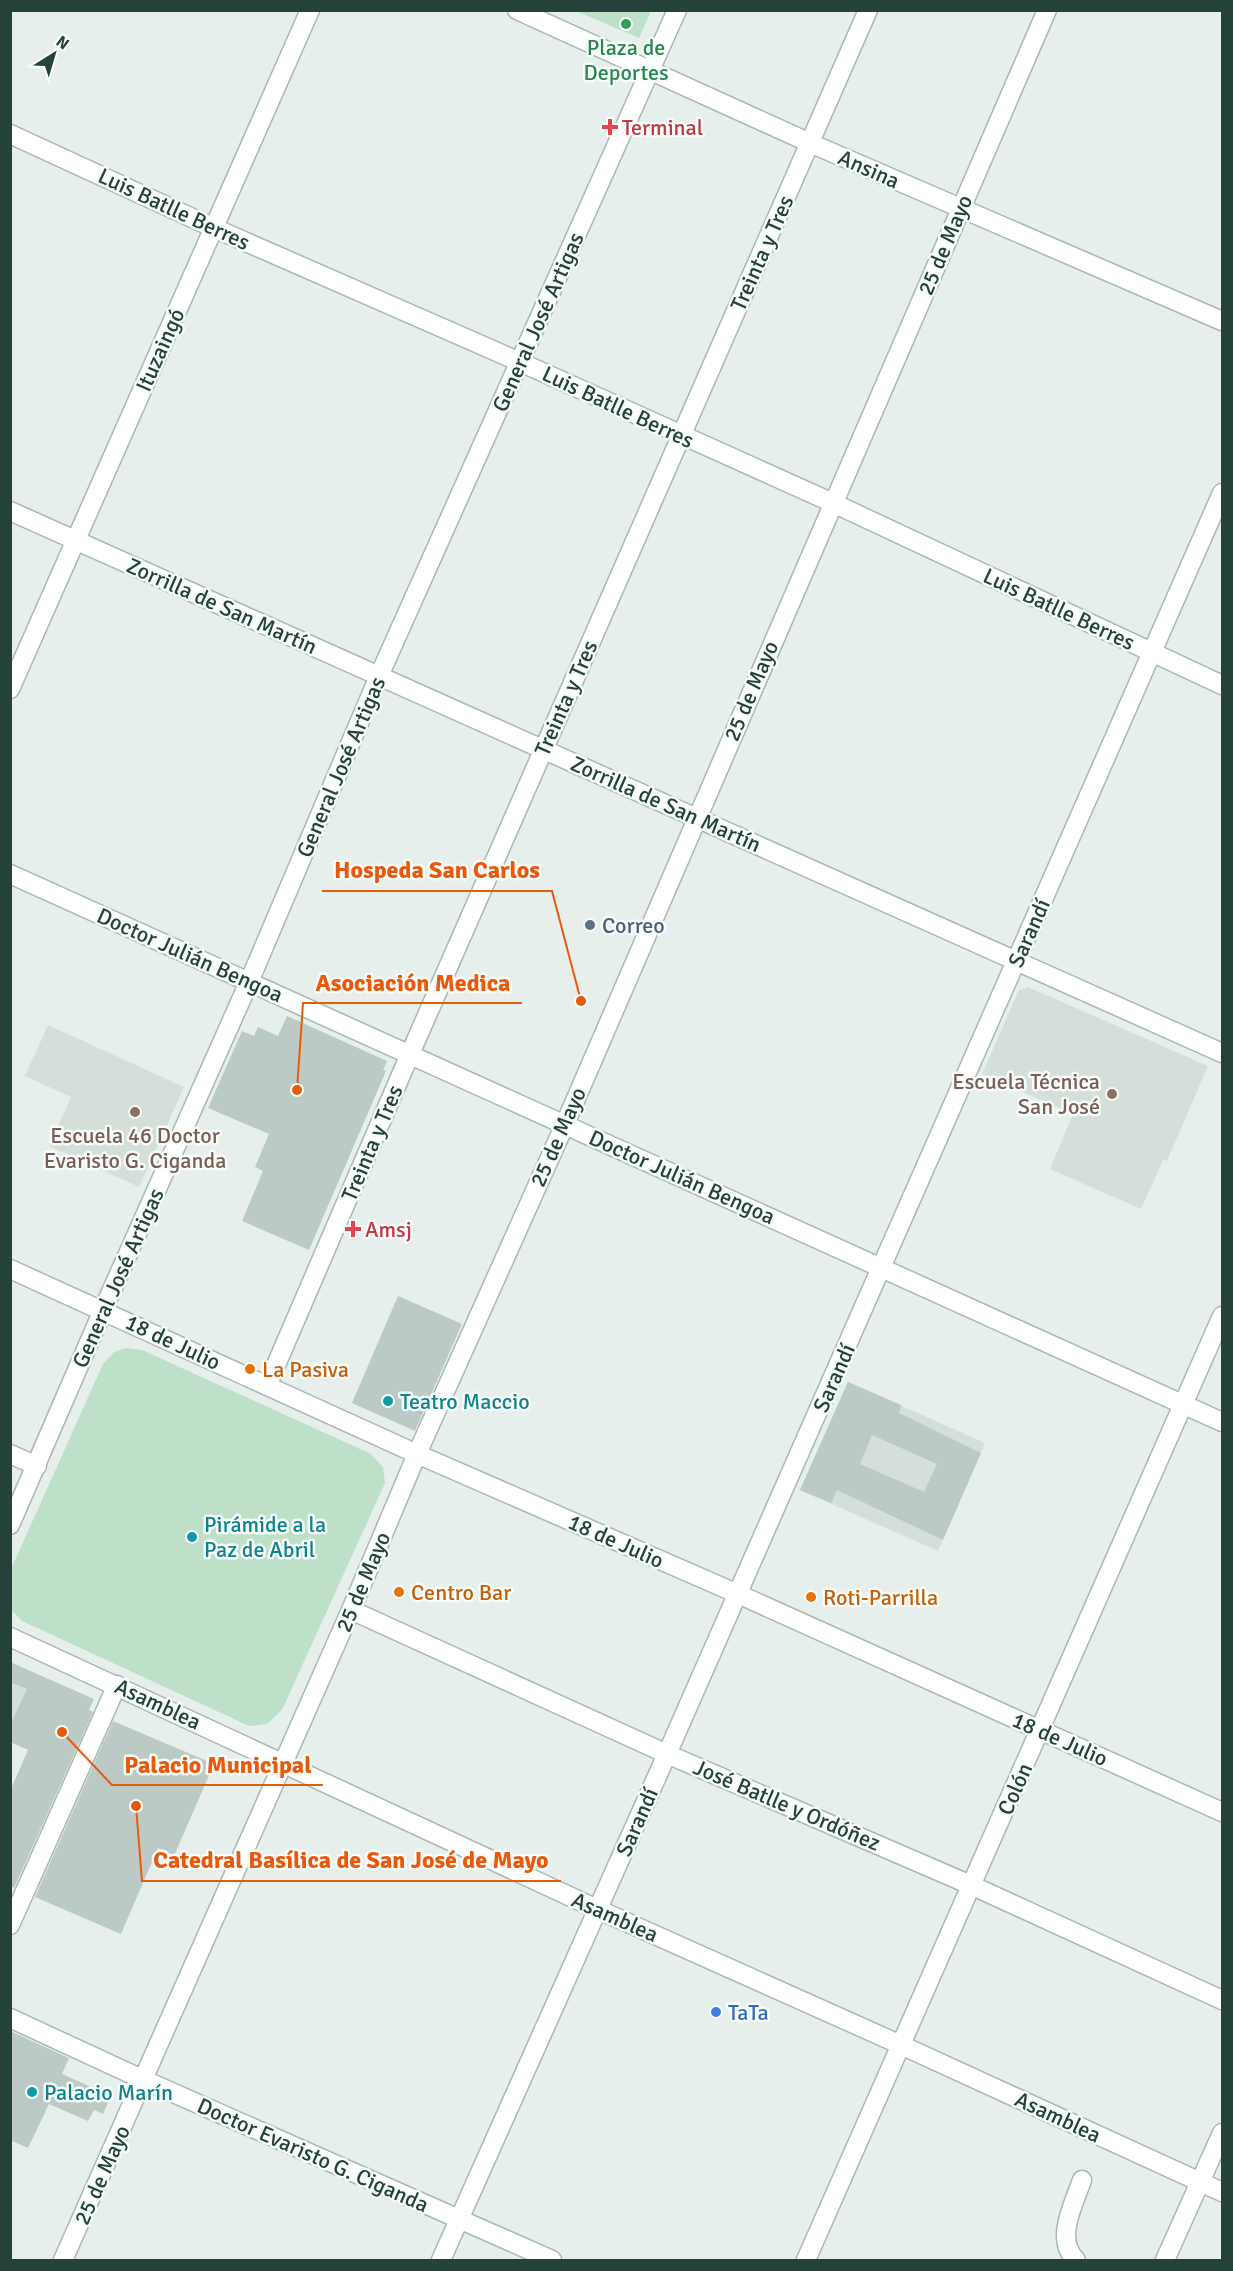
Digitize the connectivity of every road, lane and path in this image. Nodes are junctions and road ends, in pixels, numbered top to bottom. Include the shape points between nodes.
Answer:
1 (310, 10) edge
2 (518, 10) edge
3 (677, 10) edge
4 (868, 10) edge
5 (1047, 10) edge
6 (650, 70) junction
7 (10, 134) edge
8 (810, 143) junction
9 (960, 209) junction
10 (214, 228) junction
11 (1222, 321) edge
12 (520, 362) junction
13 (681, 436) junction
14 (1222, 493) edge
15 (833, 503) junction
16 (10, 511) edge
17 (76, 541) junction
18 (1153, 653) junction
19 (379, 676) junction
20 (1222, 685) edge
21 (10, 689) edge
22 (543, 749) junction
23 (696, 818) junction
24 (10, 874) edge
25 (1017, 962) junction
26 (249, 982) junction
27 (1222, 1053) edge
28 (410, 1054) junction
29 (565, 1124) junction
30 (882, 1268) junction
31 (10, 1269) edge
32 (103, 1310) junction
33 (1222, 1316) edge
34 (267, 1386) junction
35 (1184, 1404) junction
36 (1222, 1422) edge
37 (10, 1454) edge
38 (417, 1454) junction
39 (37, 1466) junction
40 (10, 1525) edge
41 (738, 1594) junction
42 (351, 1610) junction
43 (10, 1637) edge
44 (117, 1685) junction
45 (1041, 1730) junction
46 (668, 1754) junction
47 (284, 1763) junction
48 (1222, 1812) edge
49 (973, 1886) junction
50 (597, 1909) junction
51 (10, 1924) edge
52 (1222, 2000) edge
53 (10, 2018) edge
54 (902, 2045) junction
55 (144, 2080) junction
56 (1222, 2133) edge
57 (1083, 2180) dead end
58 (1200, 2182) junction
59 (1222, 2192) edge
60 (459, 2220) junction
61 (63, 2260) edge
62 (441, 2260) edge
63 (552, 2260) edge
64 (806, 2260) edge
65 (1076, 2260) edge
66 (1166, 2260) edge

1 - 10 street, Ituzaingó
2 - 6 street, Ansina
3 - 6 street, General José Artigas
4 - 8 street, Treinta y Tres
5 - 9 street, 25 de Mayo
6 - 8 street, Ansina
6 - 12 street, General José Artigas
7 - 10 street, Luis Batlle Berres
8 - 9 street, Ansina
8 - 13 street, Treinta y Tres
9 - 11 street, Ansina
9 - 15 street, 25 de Mayo
10 - 12 street, Luis Batlle Berres
10 - 17 street, Ituzaingó
12 - 13 street, Luis Batlle Berres
12 - 19 street, General José Artigas
13 - 15 street, Luis Batlle Berres
13 - 22 street, Treinta y Tres
14 - 18 street, Sarandí
15 - 18 street, Luis Batlle Berres
15 - 23 street, 25 de Mayo
16 - 17 street, Zorrilla de San Martín
17 - 19 street, Zorrilla de San Martín
17 - 21 street, Ituzaingó
18 - 20 street, Luis Batlle Berres
18 - 25 street, Sarandí
19 - 22 street, Zorrilla de San Martín
19 - 26 street, General José Artigas
22 - 23 street, Zorrilla de San Martín
22 - 28 street, Treinta y Tres
23 - 25 street, Zorrilla de San Martín
23 - 29 street, 25 de Mayo
24 - 26 street, Doctor Julián Bengoa
25 - 27 street, Zorrilla de San Martín
25 - 30 street, Sarandí
26 - 28 street, Doctor Julián Bengoa
26 - 32 street, General José Artigas
28 - 29 street, Doctor Julián Bengoa
28 - 34 street, Treinta y Tres
29 - 30 street, Doctor Julián Bengoa
29 - 38 street, 25 de Mayo
30 - 35 street, Doctor Julián Bengoa
30 - 41 street, Sarandí
31 - 32 street, 18 de Julio
32 - 34 street, 18 de Julio
32 - 39 street, General José Artigas
33 - 35 street, Colón
34 - 38 street, 18 de Julio
35 - 36 street, Doctor Julián Bengoa
35 - 45 street, Colón
37 - 39 street
38 - 41 street, 18 de Julio
38 - 42 street, 25 de Mayo
39 - 40 street, General José Artigas
41 - 45 street, 18 de Julio
41 - 46 street, Sarandí
42 - 46 street, José Batlle y Ordóñez
42 - 47 street, 25 de Mayo
43 - 44 street, Asamblea
44 - 47 street, Asamblea
44 - 51 street
45 - 48 street, 18 de Julio
45 - 49 street, Colón
46 - 49 street, José Batlle y Ordóñez
46 - 50 street, Sarandí
47 - 50 street, Asamblea
47 - 55 street, 25 de Mayo
49 - 52 street, José Batlle y Ordóñez
49 - 54 street, Colón
50 - 54 street, Asamblea
50 - 60 street, Sarandí
53 - 55 street, Doctor Evaristo G. Ciganda
54 - 58 street, Asamblea
54 - 64 street, Colón
55 - 60 street, Doctor Evaristo G. Ciganda
55 - 61 street, 25 de Mayo
56 - 58 street
57 - 65 street via 1066,2229 1067,2244
58 - 59 street, Asamblea
58 - 66 street
60 - 62 street, Sarandí
60 - 63 street, Doctor Evaristo G. Ciganda

